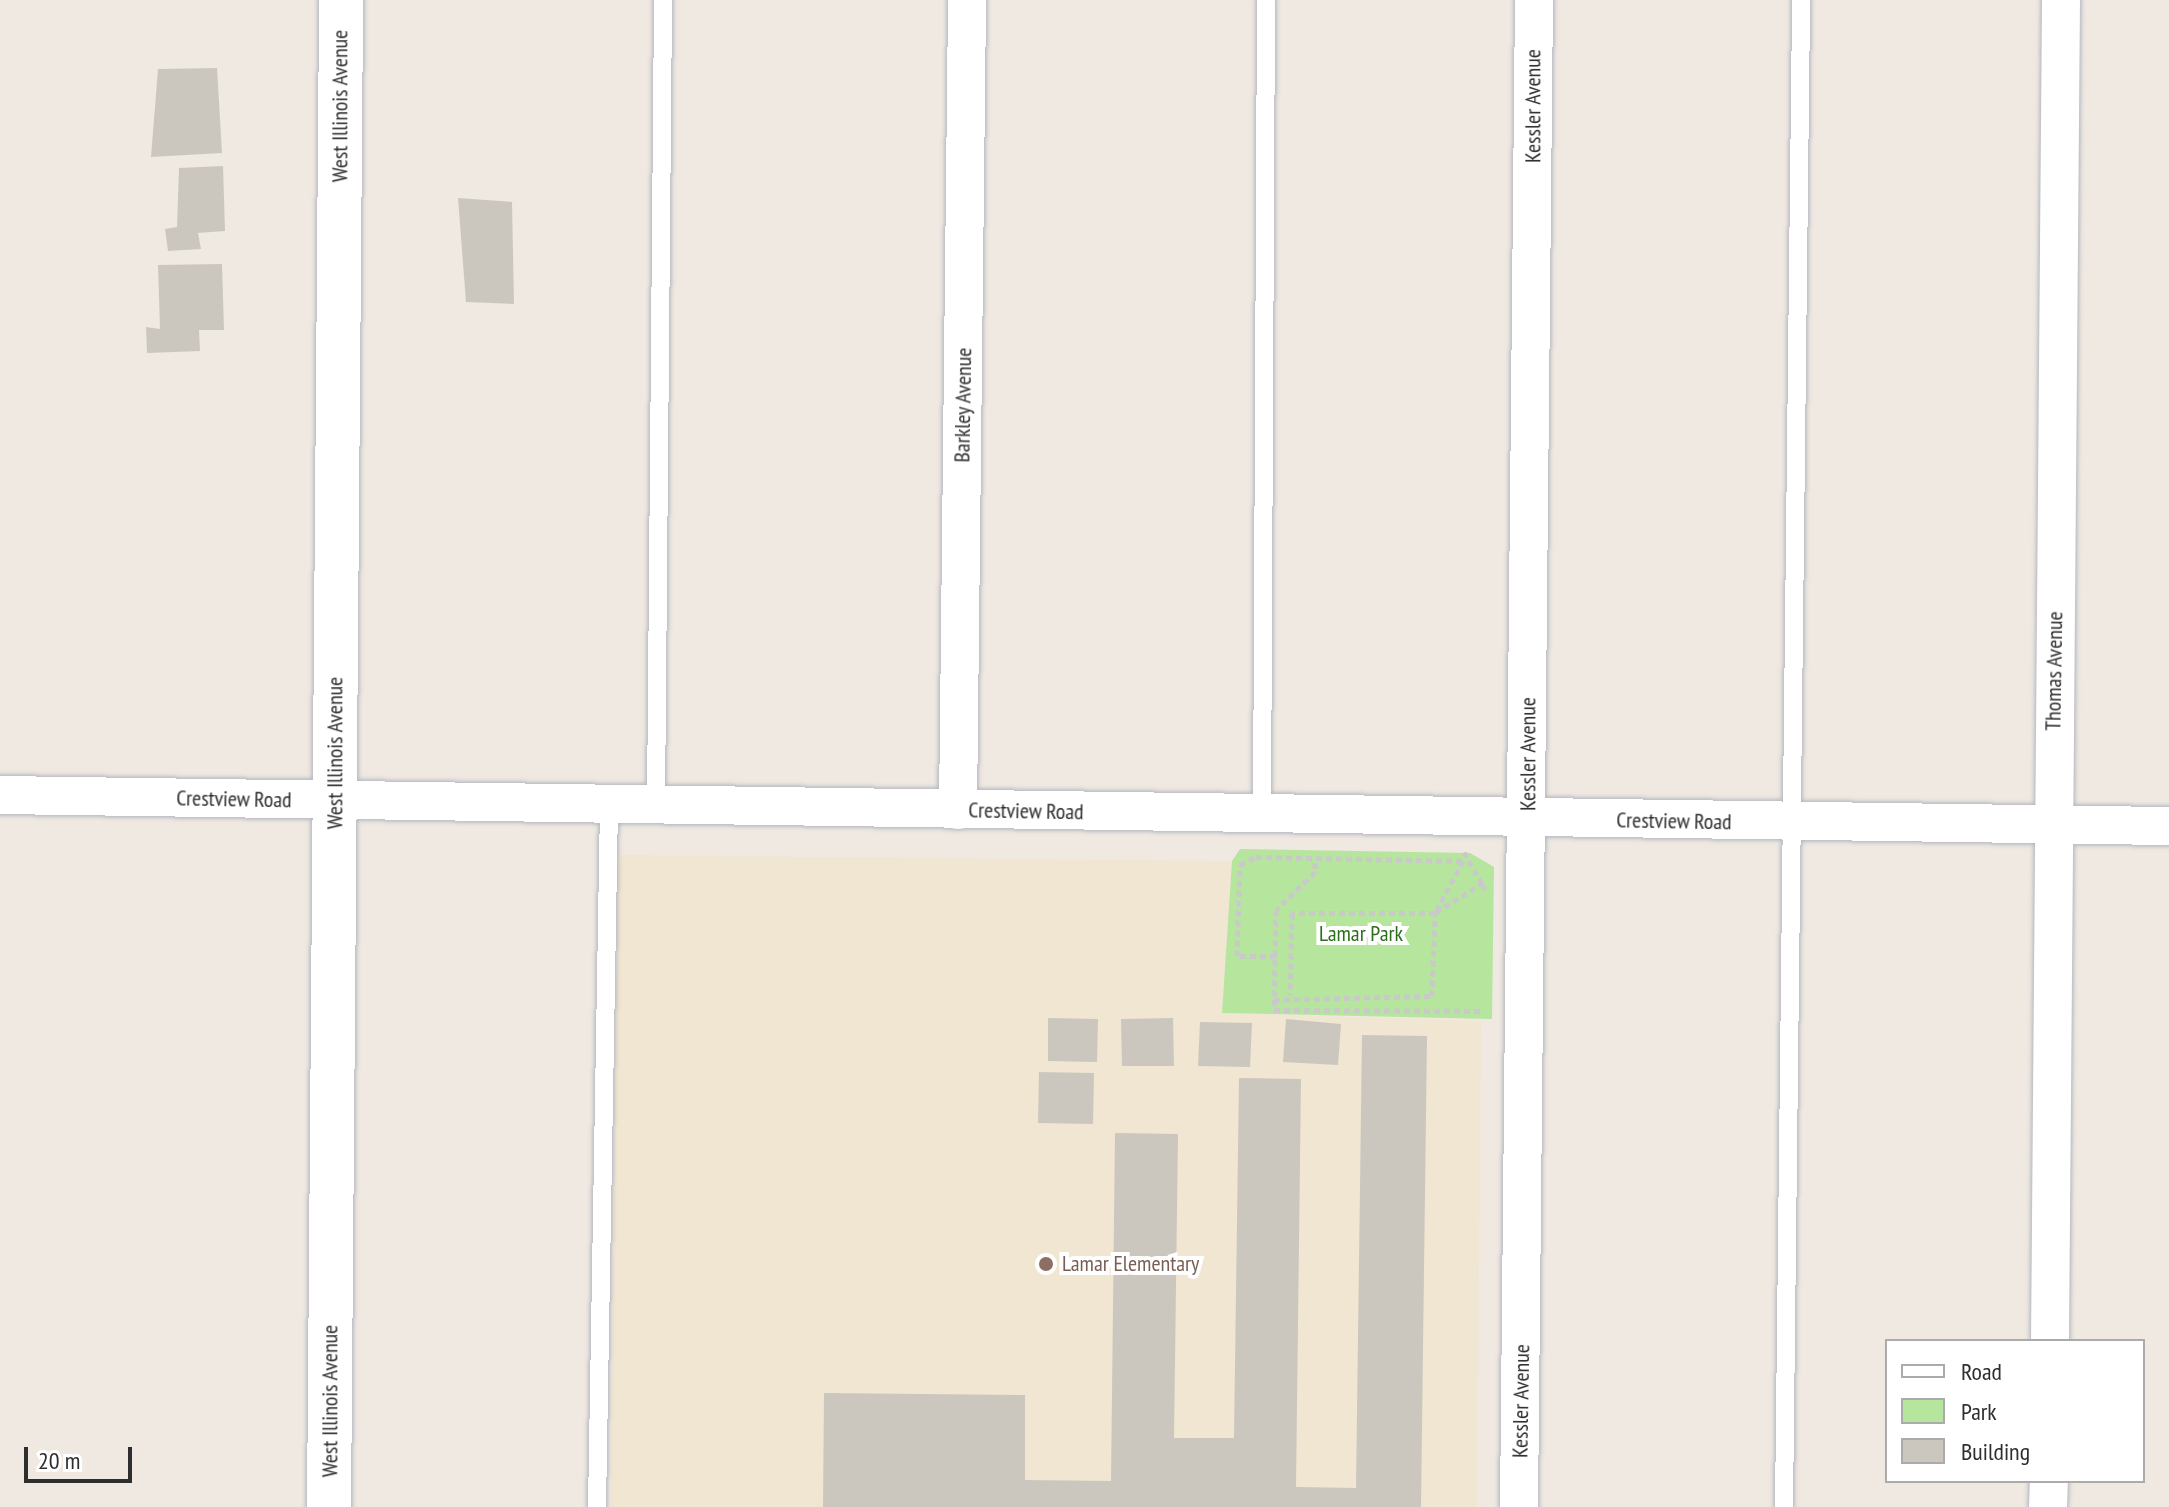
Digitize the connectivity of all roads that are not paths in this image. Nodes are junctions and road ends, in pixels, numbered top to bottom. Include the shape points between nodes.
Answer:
1 (341, 0) edge
2 (663, 0) edge
3 (967, 0) edge
4 (1266, 0) edge
5 (1534, 0) edge
6 (1801, 0) edge
7 (2061, 0) edge
8 (0, 795) edge
9 (335, 801) junction
10 (609, 804) junction
11 (656, 805) junction
12 (958, 810) junction
13 (1262, 815) junction
14 (1527, 819) junction
15 (1795, 822) junction
16 (2053, 824) junction
17 (2169, 826) edge
18 (2050, 1339) edge
19 (2049, 1483) edge
20 (329, 1507) edge
21 (597, 1507) edge
22 (1519, 1507) edge
23 (1784, 1507) edge
24 (2048, 1507) edge

1 - 9 main road, West Illinois Avenue
2 - 11 lane
3 - 12 street, Barkley Avenue
4 - 13 lane
5 - 14 street, Kessler Avenue
6 - 15 lane
7 - 16 street, Thomas Avenue
8 - 9 street, Crestview Road
9 - 10 street, Crestview Road
9 - 20 main road, West Illinois Avenue
10 - 11 street, Crestview Road
10 - 21 lane
11 - 12 street, Crestview Road
12 - 13 street, Crestview Road
13 - 14 street, Crestview Road
14 - 15 street, Crestview Road
14 - 22 street, Kessler Avenue
15 - 16 street, Crestview Road
15 - 23 lane
16 - 17 street, Crestview Road
16 - 18 street, Thomas Avenue
19 - 24 street

